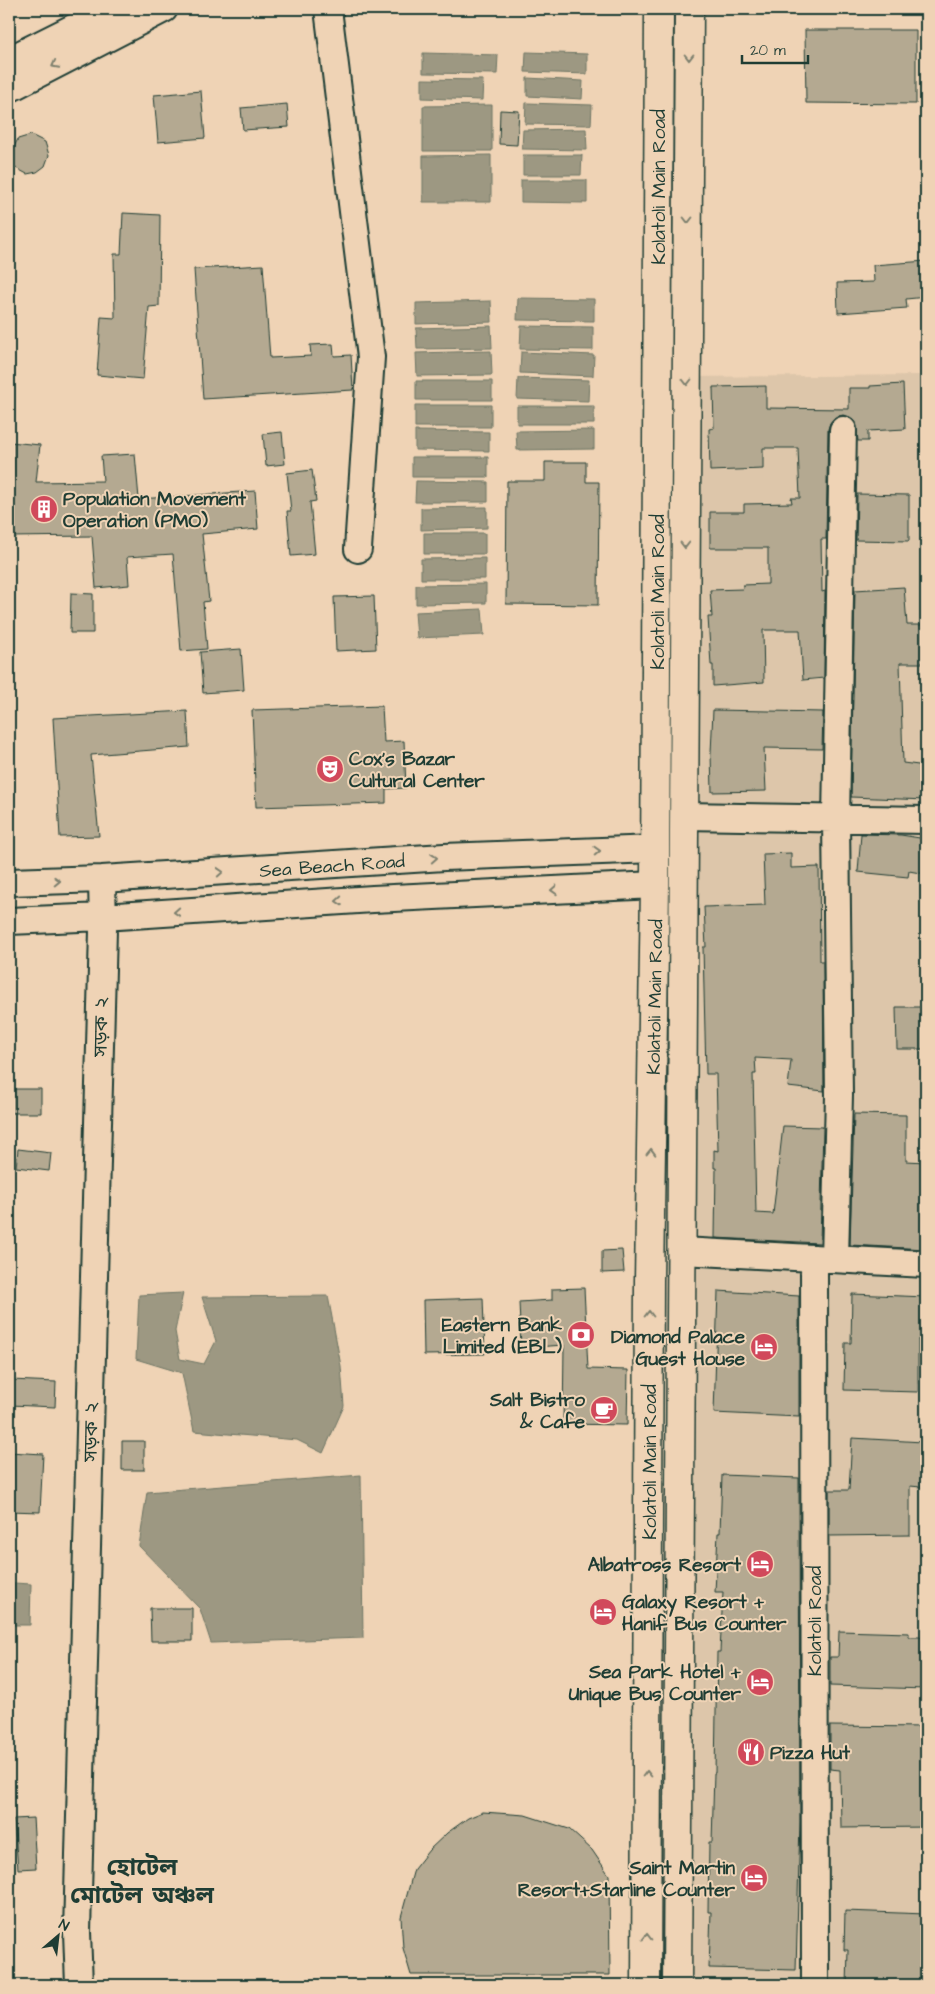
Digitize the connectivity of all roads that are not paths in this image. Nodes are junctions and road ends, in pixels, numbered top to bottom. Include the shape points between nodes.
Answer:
1 (117, 9) edge
2 (164, 9) edge
3 (328, 9) edge
4 (659, 9) edge
5 (689, 9) edge
6 (9, 60) edge
7 (9, 89) edge
8 (658, 291) junction
9 (687, 291) junction
10 (843, 430) dead end
11 (358, 549) dead end
12 (684, 816) junction
13 (836, 819) junction
14 (926, 820) edge
15 (655, 849) junction
16 (370, 862) junction
17 (102, 879) junction
18 (9, 882) edge
19 (655, 885) junction
20 (373, 899) junction
21 (103, 916) junction
22 (9, 921) edge
23 (682, 1252) junction
24 (824, 1258) junction
25 (926, 1264) edge
26 (79, 1985) edge
27 (646, 1985) edge
28 (677, 1985) edge
29 (815, 1985) edge

1 - 6 street
2 -> 7 street
3 - 11 street via 371,357
4 - 8 highway, Kolatoli Main Road
5 -> 9 highway, Kolatoli Main Road
8 - 9 highway
8 - 15 highway, Kolatoli Main Road
9 -> 12 highway, Kolatoli Main Road
10 - 13 street, Kolatoli Road
12 - 13 street
12 - 23 highway, Kolatoli Main Road
13 - 14 street
13 - 24 street, Kolatoli Road via 839,1095
16 -> 15 street, Sea Beach Road
15 - 19 highway, Kolatoli Main Road
17 -> 16 street, Sea Beach Road
16 - 20 street
18 -> 17 street, Sea Beach Road
17 - 21 street, সড়ক ২
19 -> 20 street, Sea Beach Road
27 -> 19 highway, Kolatoli Main Road via 649,1282
20 -> 21 street, Sea Beach Road
21 - 22 street, Sea Beach Road
21 - 26 street, সড়ক ২ via 77,1932
23 - 24 street
23 - 28 highway, Kolatoli Main Road
24 - 25 street
24 - 29 street, Kolatoli Road

